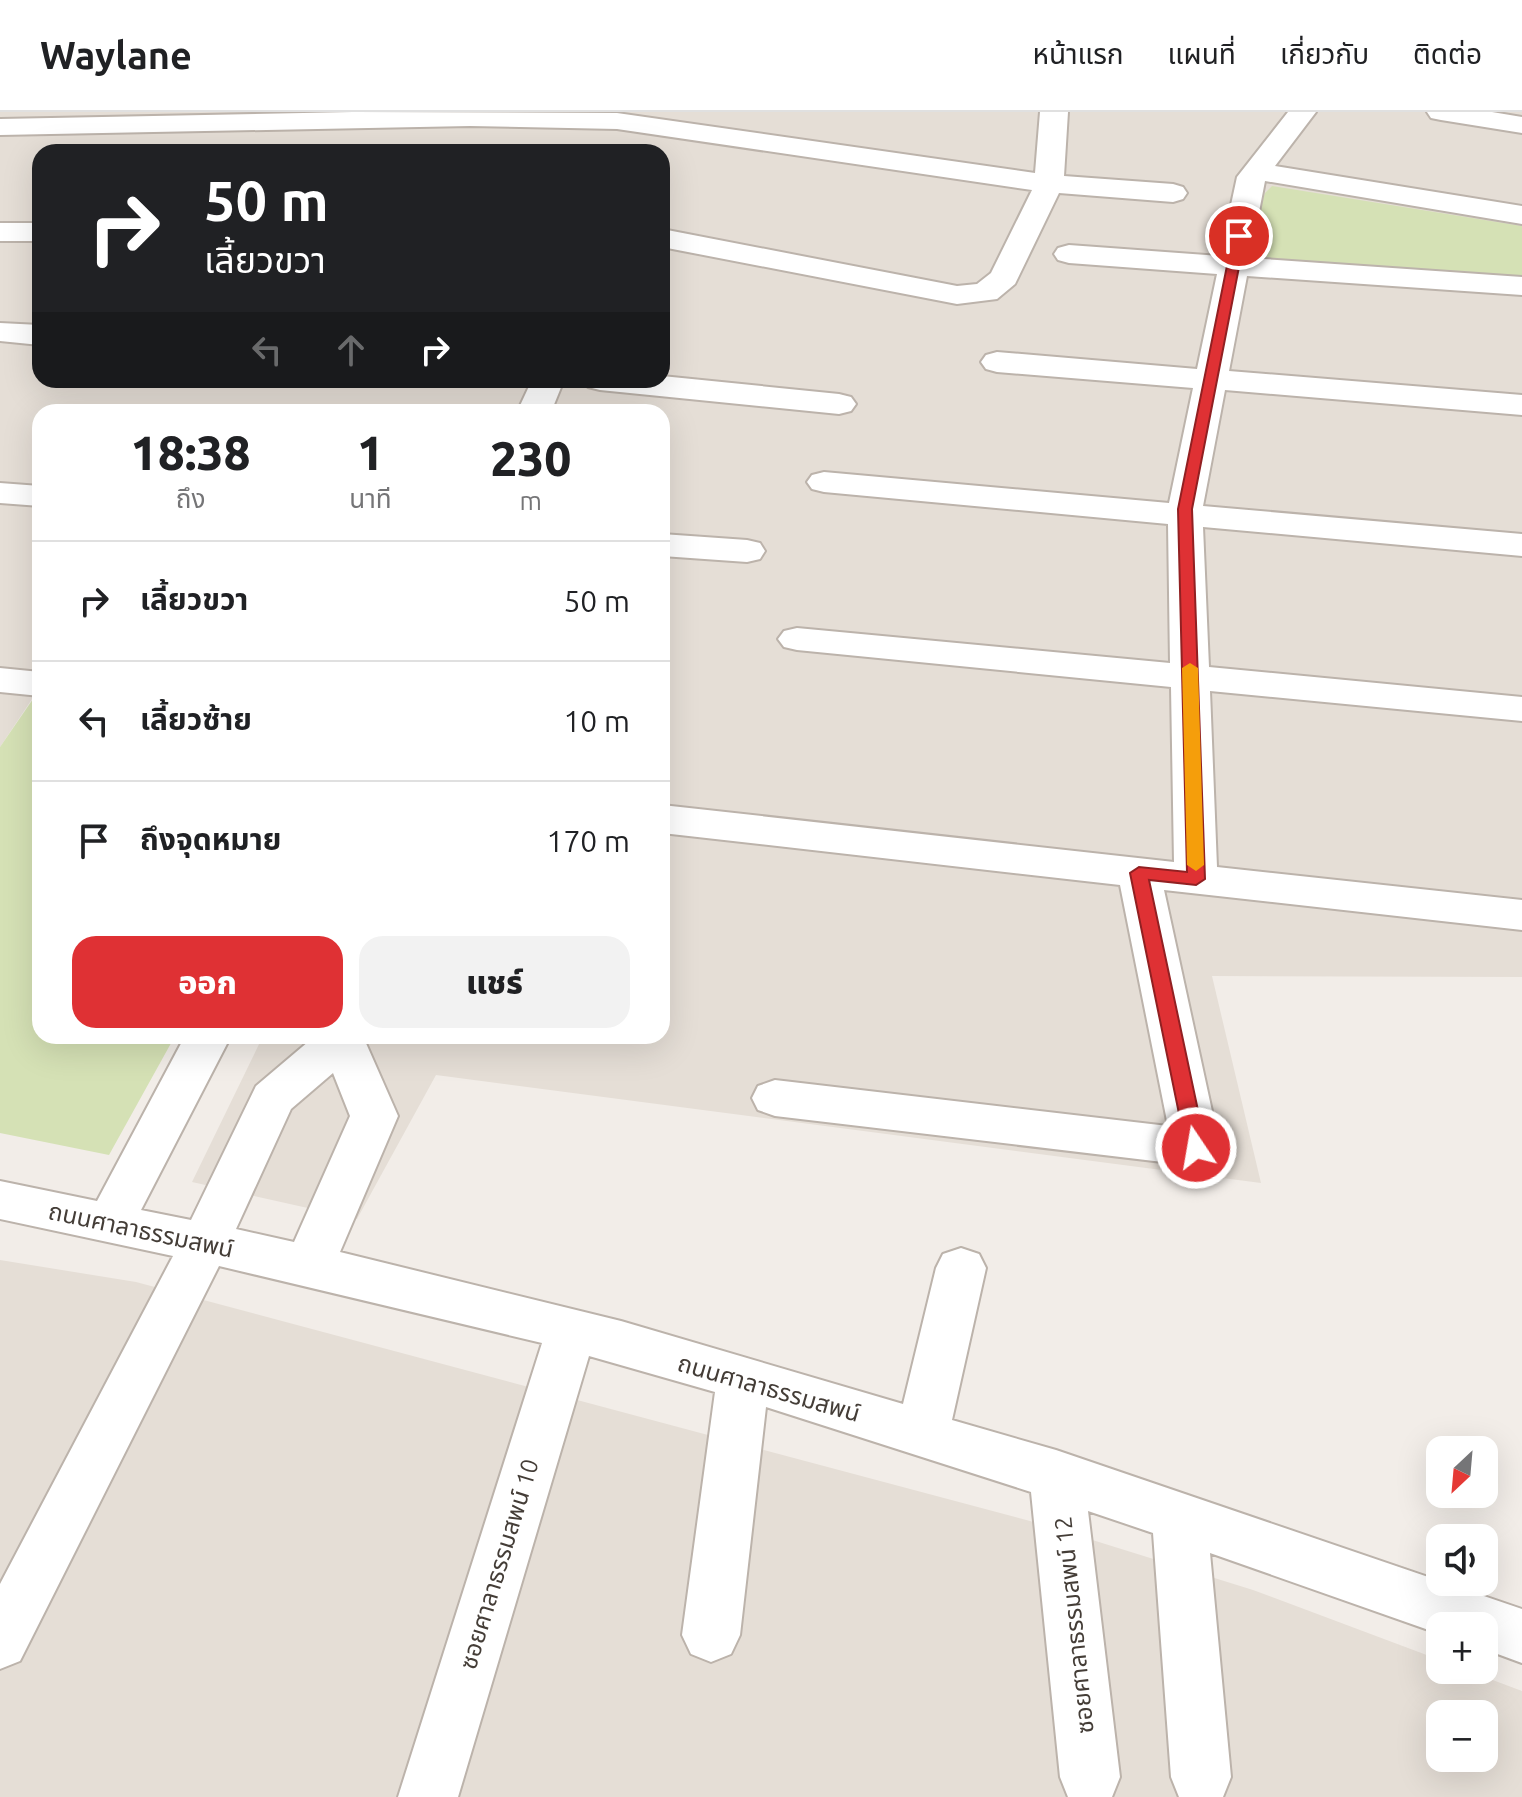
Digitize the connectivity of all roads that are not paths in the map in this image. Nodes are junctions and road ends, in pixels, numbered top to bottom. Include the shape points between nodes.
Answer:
1 (1054, 112) edge
2 (1302, 112) edge
3 (1441, 112) edge
4 (619, 117) edge
5 (41, 120) edge
6 (1522, 125) edge
7 (0, 127) edge
8 (618, 144) edge
9 (9, 154) dead end
10 (1255, 171) junction
11 (1049, 184) junction
12 (1173, 193) dead end
13 (1522, 215) edge
14 (0, 232) edge
15 (32, 232) edge
16 (670, 240) edge
17 (1069, 254) dead end
18 (1233, 266) junction
19 (1522, 286) edge
20 (0, 332) edge
21 (32, 334) edge
22 (997, 362) dead end
23 (1211, 380) junction
24 (670, 387) edge
25 (839, 404) dead end
26 (1522, 405) edge
27 (824, 482) dead end
28 (0, 493) edge
29 (32, 495) edge
30 (1186, 515) junction
31 (1522, 545) edge
32 (670, 546) edge
33 (747, 551) dead end
34 (797, 639) dead end
35 (1190, 677) junction
36 (0, 680) edge
37 (32, 683) edge
38 (1522, 709) edge
39 (670, 820) edge
40 (1139, 873) junction
41 (1196, 879) junction
42 (1522, 915) edge
43 (204, 1044) edge
44 (337, 1044) edge
45 (346, 1044) edge
46 (775, 1098) dead end
47 (0, 1200) edge
48 (110, 1223) junction
49 (205, 1243) junction
50 (308, 1267) junction
51 (961, 1268) dead end
52 (571, 1331) junction
53 (743, 1379) junction
54 (922, 1434) junction
55 (1056, 1474) junction
56 (1179, 1517) junction
57 (711, 1635) dead end
58 (1522, 1636) edge
59 (0, 1642) edge
60 (1090, 1777) dead end
61 (1201, 1777) dead end
62 (428, 1797) edge

1 - 11 street
2 - 10 street
3 - 6 street
4 - 5 street
4 - 8 street
4 - 11 street
5 - 7 street
5 - 9 street
10 - 13 street
10 - 18 street
11 - 12 street
11 - 16 street via 1004,278 986,292 957,295
14 - 15 street
17 - 18 street
18 - 19 street
18 - 23 street
20 - 21 street
22 - 23 street
23 - 26 street
23 - 30 street
24 - 25 street
27 - 30 street
28 - 29 street
30 - 31 street
30 - 35 street
32 - 33 street
34 - 35 street
35 - 38 street
35 - 41 street
36 - 37 street
39 - 40 street
40 - 41 street
40 - 46 street via 1196,1148
41 - 42 street
43 - 48 street
44 - 49 street via 273,1098
45 - 50 street via 374,1116
47 - 48 street, ถนนศาลาธรรมสพน์
48 - 49 street, ถนนศาลาธรรมสพน์
49 - 50 street, ถนนศาลาธรรมสพน์
49 - 59 street
50 - 52 street, ถนนศาลาธรรมสพน์
51 - 54 street
52 - 53 street, ถนนศาลาธรรมสพน์
52 - 62 street, ซอยศาลาธรรมสพน์ 10
53 - 54 street, ถนนศาลาธรรมสพน์
53 - 57 street
54 - 55 street, ถนนศาลาธรรมสพน์
55 - 56 street, ถนนศาลาธรรมสพน์
55 - 60 street, ซอยศาลาธรรมสพน์ 12
56 - 58 street, ถนนศาลาธรรมสพน์
56 - 61 street

